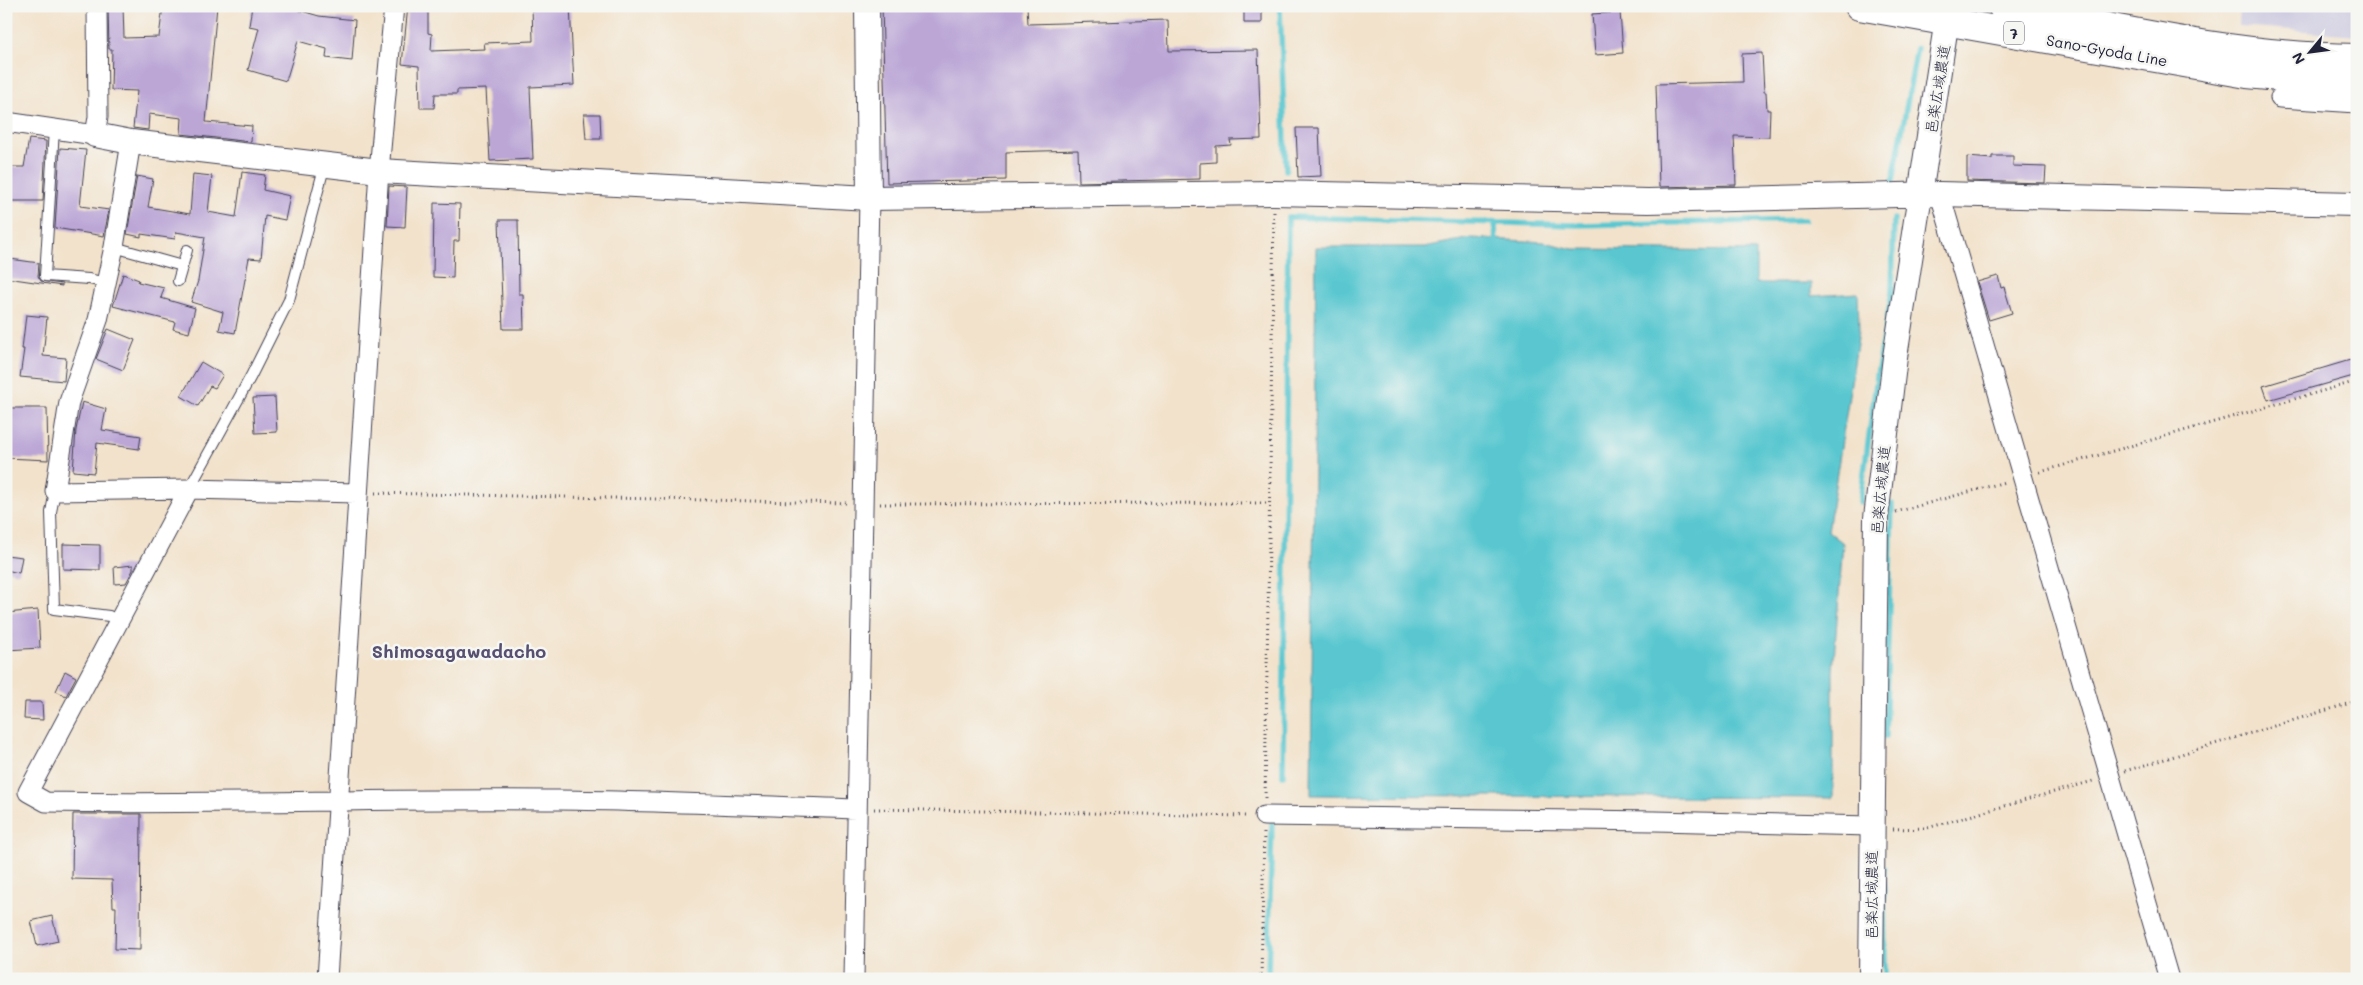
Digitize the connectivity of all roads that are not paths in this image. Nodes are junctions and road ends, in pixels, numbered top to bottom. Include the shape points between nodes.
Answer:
1 (97, 6) edge
2 (394, 6) edge
3 (867, 6) edge
4 (1859, 6) edge
5 (2002, 6) edge
6 (1948, 14) edge
7 (2173, 51) junction
8 (2357, 58) edge
9 (2357, 81) edge
10 (2280, 98) dead end
11 (2357, 103) edge
12 (6, 122) edge
13 (54, 129) junction
14 (95, 135) junction
15 (131, 142) junction
16 (326, 164) junction
17 (379, 171) junction
18 (1930, 194) junction
19 (869, 198) junction
20 (2357, 204) edge
21 (114, 247) junction
22 (186, 250) dead end
23 (182, 266) junction
24 (178, 281) dead end
25 (106, 283) junction
26 (190, 489) junction
27 (56, 492) junction
28 (357, 492) junction
29 (118, 622) junction
30 (338, 800) junction
31 (856, 809) junction
32 (1264, 816) road end
33 (1880, 828) junction
34 (327, 979) edge
35 (854, 979) edge
36 (1870, 979) edge
37 (2169, 979) edge

1 - 14 street via 98,117
2 - 17 street
3 - 19 street
4 - 6 main road, Sano-Gyoda Line / 7
5 - 7 main road, Sano-Gyoda Line / 7
6 - 7 main road, Sano-Gyoda Line / 7
6 - 18 street, 邑楽広域農道
7 - 8 main road, Sano-Gyoda Line / 7
7 - 9 main road, Sano-Gyoda Line / 7 via 2247,74
10 - 11 street
12 - 13 street
13 - 14 street
13 - 25 lane via 46,276
14 - 15 street
15 - 16 street
15 - 21 street
16 - 17 street
16 - 26 lane via 289,300
17 - 19 street
17 - 28 street
18 - 19 street via 1648,201 1274,193
18 - 20 street
18 - 33 street, 邑楽広域農道 via 1895,357 1876,518
18 - 37 street via 2024,476
19 - 31 street
21 - 23 lane
21 - 25 street
22 - 23 lane
23 - 24 lane
25 - 27 street via 98,320 69,402
26 - 27 street
26 - 28 street
26 - 29 street
27 - 29 lane via 51,512 54,609 109,616
28 - 30 street
29 - 30 street via 28,792 46,802
30 - 31 street via 560,800
30 - 34 street
31 - 35 street
32 - 33 street via 1655,821
33 - 36 street, 邑楽広域農道

